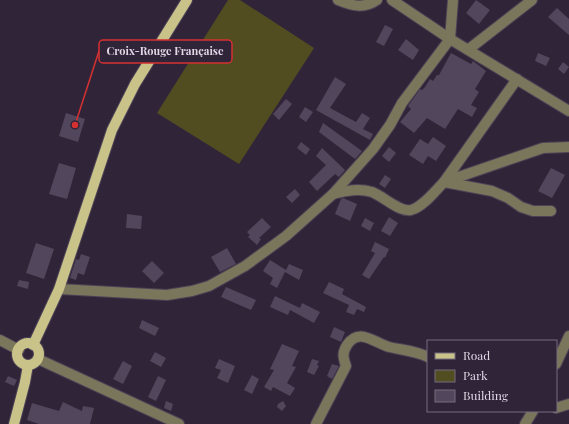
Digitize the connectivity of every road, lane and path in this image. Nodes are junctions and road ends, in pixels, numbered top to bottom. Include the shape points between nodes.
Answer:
1 (187, 0) edge
2 (338, 0) edge
3 (377, 0) edge
4 (392, 0) edge
5 (453, 0) edge
6 (532, 0) edge
7 (450, 39) junction
8 (469, 49) junction
9 (516, 79) junction
10 (569, 111) edge
11 (569, 147) edge
12 (444, 182) junction
13 (333, 194) junction
14 (551, 211) dead end
15 (58, 289) junction
16 (569, 336) edge
17 (0, 340) edge
18 (33, 345) junction
19 (19, 350) junction
20 (427, 357) edge
21 (38, 359) junction
22 (557, 362) edge
23 (28, 365) junction
24 (569, 404) edge
25 (557, 408) edge
26 (533, 412) edge
27 (159, 419) edge
28 (14, 424) edge
29 (179, 424) edge
30 (316, 424) edge
31 (525, 424) edge

1 - 15 main road via 135,84 112,130
2 - 3 street via 358,7 370,5
4 - 7 street
5 - 7 street
6 - 8 street
7 - 8 street
7 - 13 street via 402,103 373,149
8 - 9 street
9 - 10 street
9 - 12 street
11 - 12 street via 543,148
12 - 13 street via 411,210 405,210 373,192 355,189
12 - 14 street via 492,191 533,211
13 - 15 street via 286,236 245,266 209,286 168,295
15 - 18 main road
16 - 22 street
17 - 19 street
18 - 19 main road via 25,344
18 - 21 main road via 38,351
19 - 23 main road via 20,362
20 - 30 street via 387,346 370,338 352,338 344,350 346,366
21 - 23 main road
21 - 27 street
23 - 28 main road
24 - 25 street
26 - 31 street
27 - 29 street

